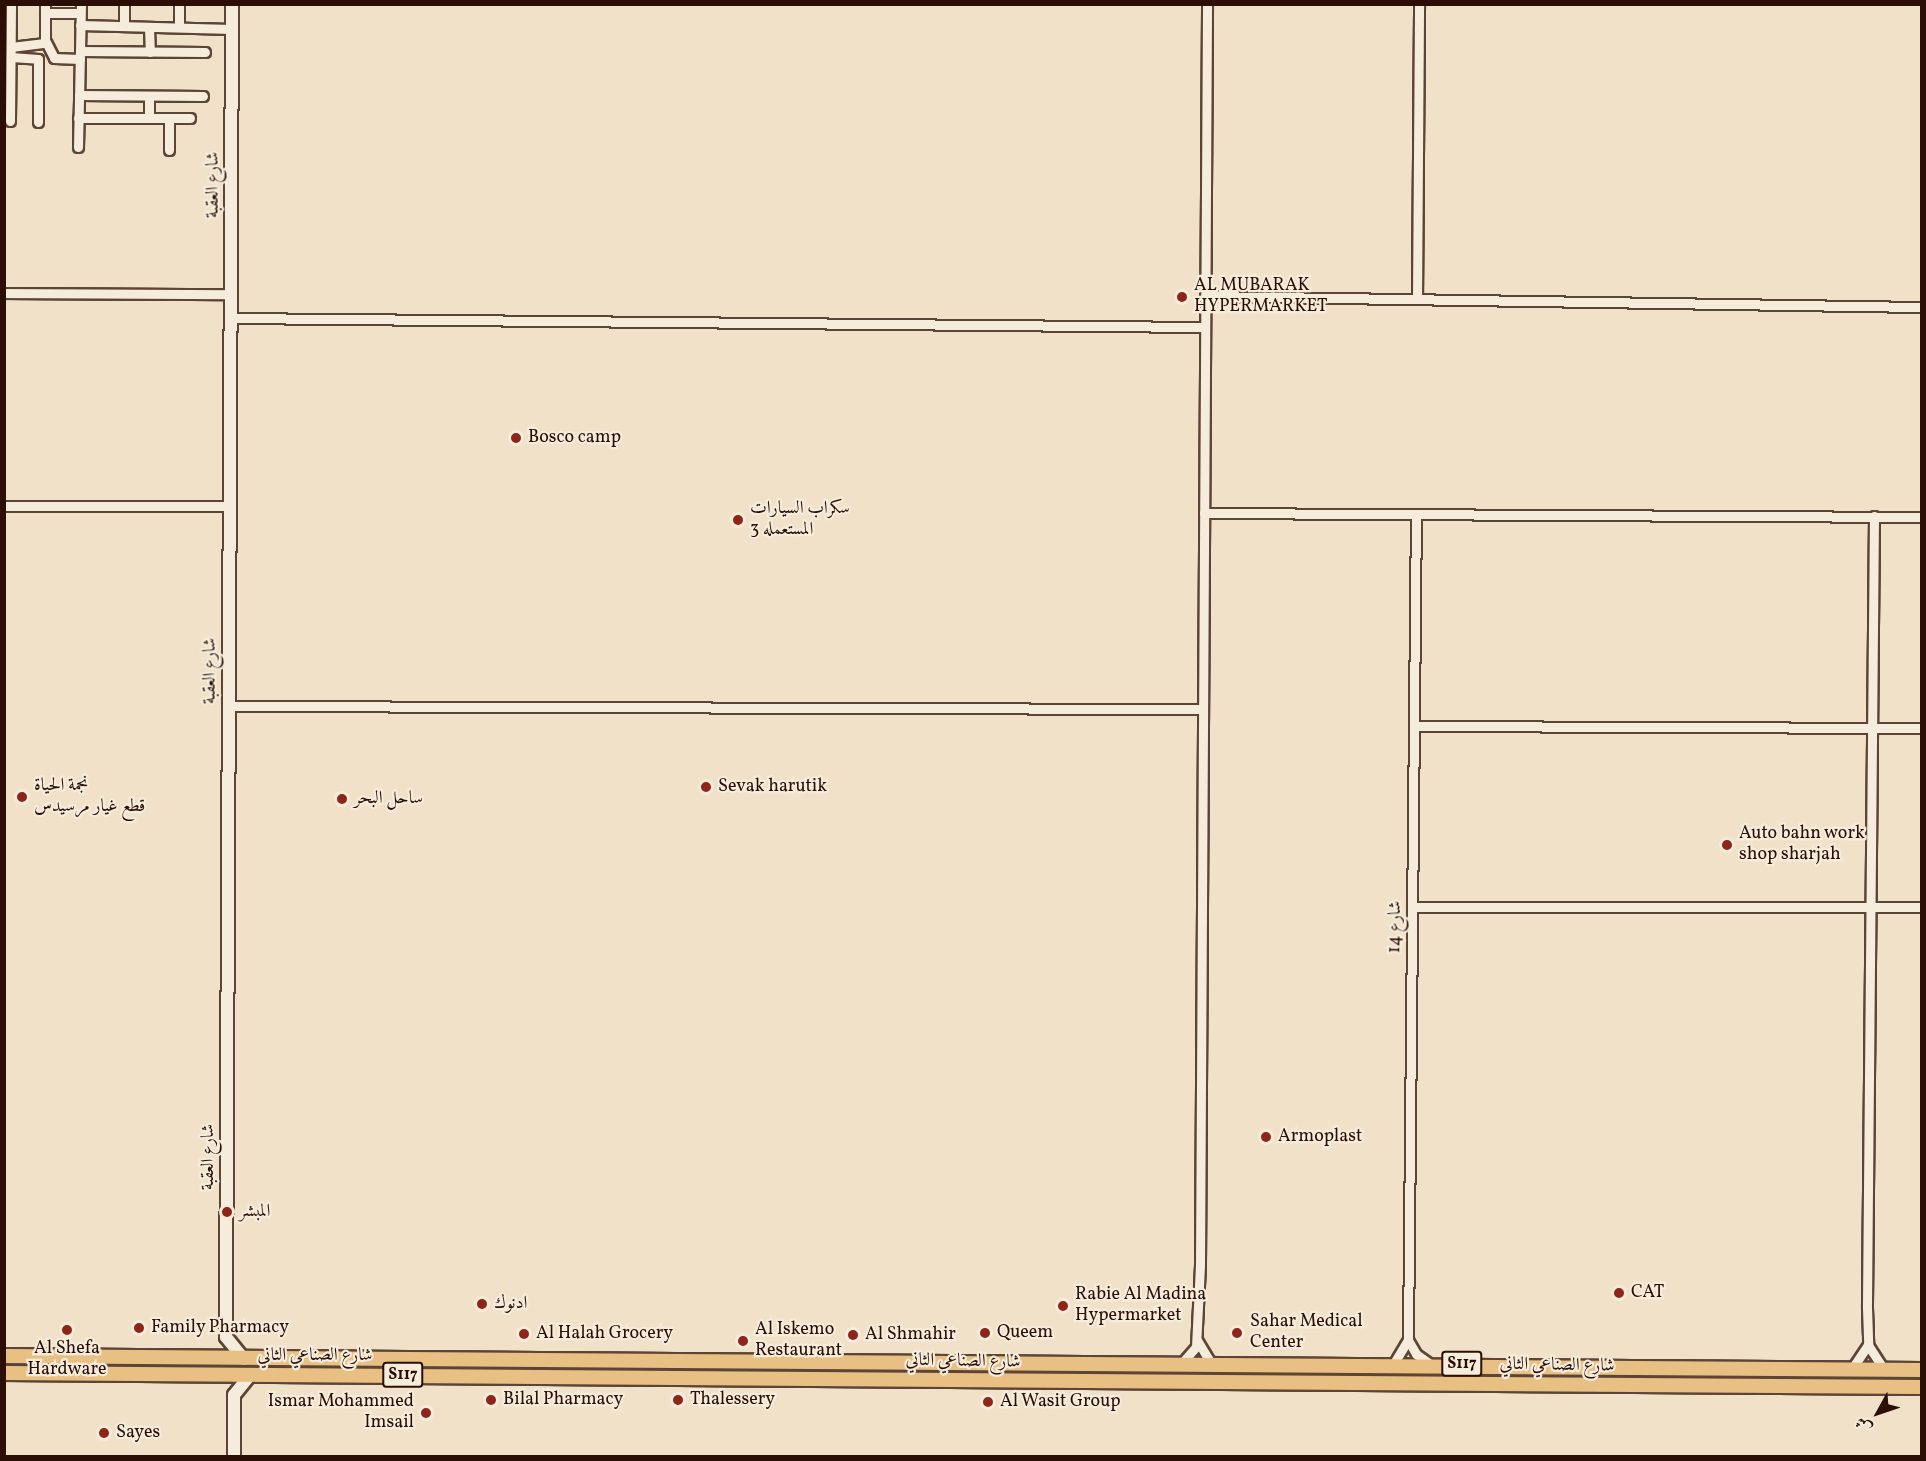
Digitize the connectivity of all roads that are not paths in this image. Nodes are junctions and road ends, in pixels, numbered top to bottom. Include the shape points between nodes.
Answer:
1 (11, 4) edge
2 (124, 4) edge
3 (179, 4) edge
4 (232, 4) edge
5 (1207, 4) edge
6 (1419, 4) edge
7 (45, 9) edge
8 (80, 9) edge
9 (80, 25) junction
10 (124, 26) junction
11 (149, 27) junction
12 (179, 27) junction
13 (232, 28) junction
14 (45, 40) junction
15 (11, 47) junction
16 (150, 51) junction
17 (205, 52) dead end
18 (80, 55) junction
19 (11, 57) junction
20 (79, 95) junction
21 (150, 96) junction
22 (203, 96) dead end
23 (78, 118) junction
24 (149, 118) junction
25 (169, 118) junction
26 (190, 118) dead end
27 (10, 121) dead end
28 (38, 122) dead end
29 (78, 147) dead end
30 (169, 150) dead end
31 (4, 293) edge
32 (231, 294) junction
33 (1205, 296) junction
34 (1417, 299) junction
35 (1922, 307) edge
36 (231, 318) junction
37 (1205, 327) junction
38 (4, 506) edge
39 (230, 506) junction
40 (1204, 513) junction
41 (1416, 514) junction
42 (1874, 516) junction
43 (1922, 517) edge
44 (229, 706) junction
45 (1203, 709) junction
46 (1414, 726) junction
47 (1872, 728) junction
48 (1922, 728) edge
49 (1413, 907) junction
50 (1871, 907) junction
51 (1922, 907) edge
52 (226, 1337) junction
53 (1197, 1340) junction
54 (1408, 1340) junction
55 (1868, 1346) junction
56 (4, 1356) edge
57 (208, 1359) junction
58 (244, 1359) junction
59 (1394, 1363) junction
60 (1429, 1363) junction
61 (1180, 1365) junction
62 (1212, 1365) junction
63 (1851, 1370) junction
64 (1884, 1370) junction
65 (1922, 1370) edge
66 (4, 1372) edge
67 (219, 1374) junction
68 (251, 1374) junction
69 (1922, 1388) edge
70 (234, 1395) junction
71 (234, 1456) edge

1 - 15 street
2 - 10 street
3 - 12 street
4 - 13 street, شارع العقبة
5 - 33 street
6 - 34 street
7 - 8 street
7 - 14 street
8 - 9 street
9 - 10 street
9 - 18 street
10 - 11 street
11 - 12 street
11 - 16 street
12 - 13 street
13 - 32 street, شارع العقبة
14 - 15 street via 40,46
14 - 18 street via 54,58
15 - 19 street
16 - 17 street
16 - 18 street
18 - 20 street
19 - 27 street
19 - 28 street via 38,59
20 - 21 street
20 - 23 street
21 - 22 street
21 - 24 street
23 - 24 street
23 - 29 street
24 - 25 street
25 - 26 street
25 - 30 street
31 - 32 street
32 - 36 street, شارع العقبة
33 - 34 street
33 - 37 street
34 - 35 street
36 - 37 street
36 - 39 street, شارع العقبة
37 - 40 street
38 - 39 street
39 - 44 street, شارع العقبة
40 - 41 street
40 - 45 street
41 - 42 street
41 - 46 street, شارع 14
42 - 43 street
42 - 47 street
44 - 45 street
44 - 52 street, شارع العقبة
45 - 53 street
46 - 47 street
46 - 49 street, شارع 14
47 - 48 street
47 - 50 street
49 - 50 street
49 - 54 street, شارع 14
50 - 51 street
50 - 55 street
52 - 57 street
52 - 58 street
53 - 61 street via 1192,1355
53 - 62 street
54 - 59 street
54 - 60 street via 1416,1354
55 - 63 street
55 - 64 street
56 - 57 main road, شارع الصناعي الثاني / S117
57 - 58 main road, شارع الصناعي الثاني / S117
58 - 61 main road, شارع الصناعي الثاني / S117
59 - 60 main road, شارع الصناعي الثاني / S117
59 - 62 main road, شارع الصناعي الثاني / S117
60 - 63 main road, شارع الصناعي الثاني / S117
61 - 62 main road, شارع الصناعي الثاني / S117
63 - 64 main road, شارع الصناعي الثاني / S117
64 - 65 main road, شارع الصناعي الثاني / S117
66 - 67 main road, شارع الصناعي الثاني / S117
67 - 68 main road, شارع الصناعي الثاني / S117
67 - 70 street
68 - 69 main road, شارع الصناعي الثاني / S117
68 - 70 street
70 - 71 street

